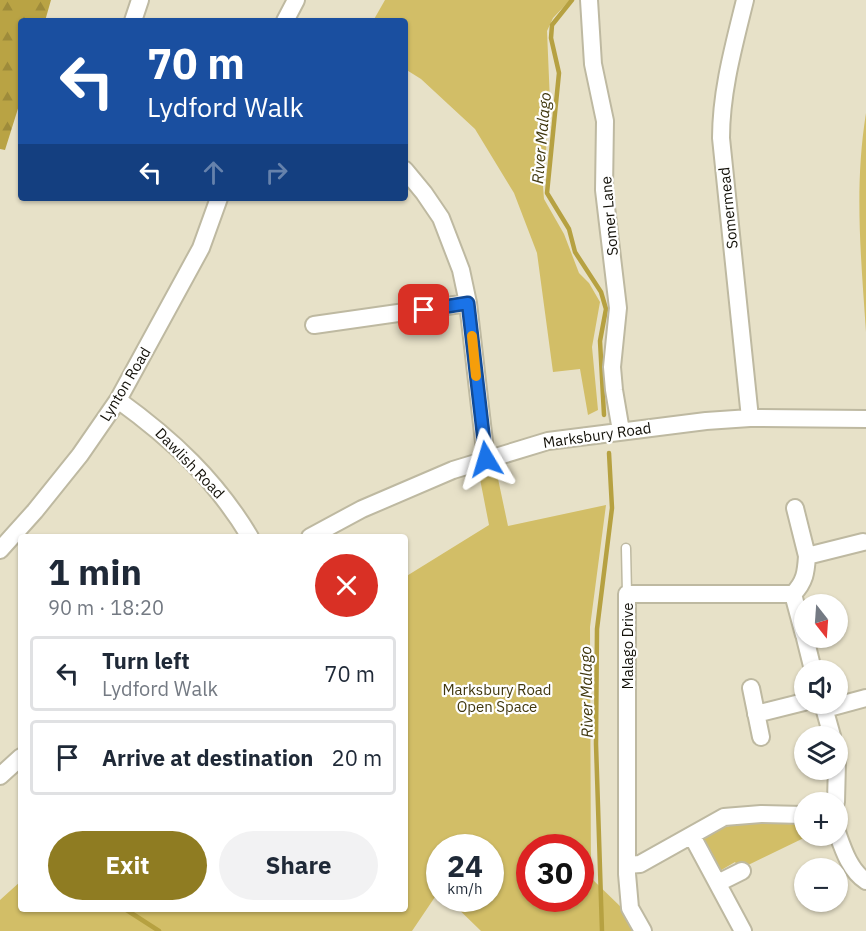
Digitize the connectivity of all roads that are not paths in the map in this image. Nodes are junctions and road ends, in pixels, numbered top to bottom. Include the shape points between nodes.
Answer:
1 (140, 0) edge
2 (296, 0) edge
3 (589, 0) edge
4 (745, 0) edge
5 (134, 18) edge
6 (287, 18) edge
7 (408, 174) edge
8 (218, 201) edge
9 (468, 303) junction
10 (314, 325) dead end
11 (118, 400) junction
12 (750, 418) junction
13 (866, 419) edge
14 (612, 432) junction
15 (486, 459) junction
16 (795, 508) dead end
17 (248, 534) edge
18 (316, 534) edge
19 (864, 541) edge
20 (626, 548) dead end
21 (0, 550) edge
22 (807, 556) junction
23 (627, 594) junction
24 (793, 594) junction
25 (794, 598) edge
26 (751, 688) dead end
27 (866, 698) edge
28 (848, 701) edge
29 (794, 704) edge
30 (756, 714) junction
31 (760, 737) dead end
32 (18, 760) edge
33 (0, 776) edge
34 (794, 815) edge
35 (692, 836) junction
36 (842, 846) edge
37 (627, 865) junction
38 (742, 871) dead end
39 (866, 881) edge
40 (718, 883) junction
41 (643, 931) edge
42 (743, 931) edge

1 - 5 street
2 - 6 street
3 - 14 street, Somer Lane via 593,64 605,121 604,190 618,308 612,367
4 - 12 street, Somermead via 729,65 721,138
7 - 9 street via 441,218 461,270
8 - 11 street, Lynton Road via 201,248
9 - 10 street
9 - 15 street
11 - 17 street, Dawlish Road via 174,444 216,486
11 - 21 street, Lynton Road via 80,455
12 - 13 street, Marksbury Road
12 - 14 street, Marksbury Road
14 - 15 street, Marksbury Road via 548,441
15 - 18 street, Marksbury Road via 362,509
16 - 22 street
19 - 22 street
20 - 23 lane
22 - 24 street via 806,575
23 - 24 street, Malago Drive
23 - 37 street, Malago Drive
24 - 25 street
26 - 30 street
27 - 28 street
29 - 30 street
30 - 31 street
32 - 33 street
34 - 35 street via 724,817
35 - 37 street via 640,864
35 - 40 street
36 - 39 street via 854,869
37 - 41 street, Malago Drive via 630,908
38 - 40 street
40 - 42 street

